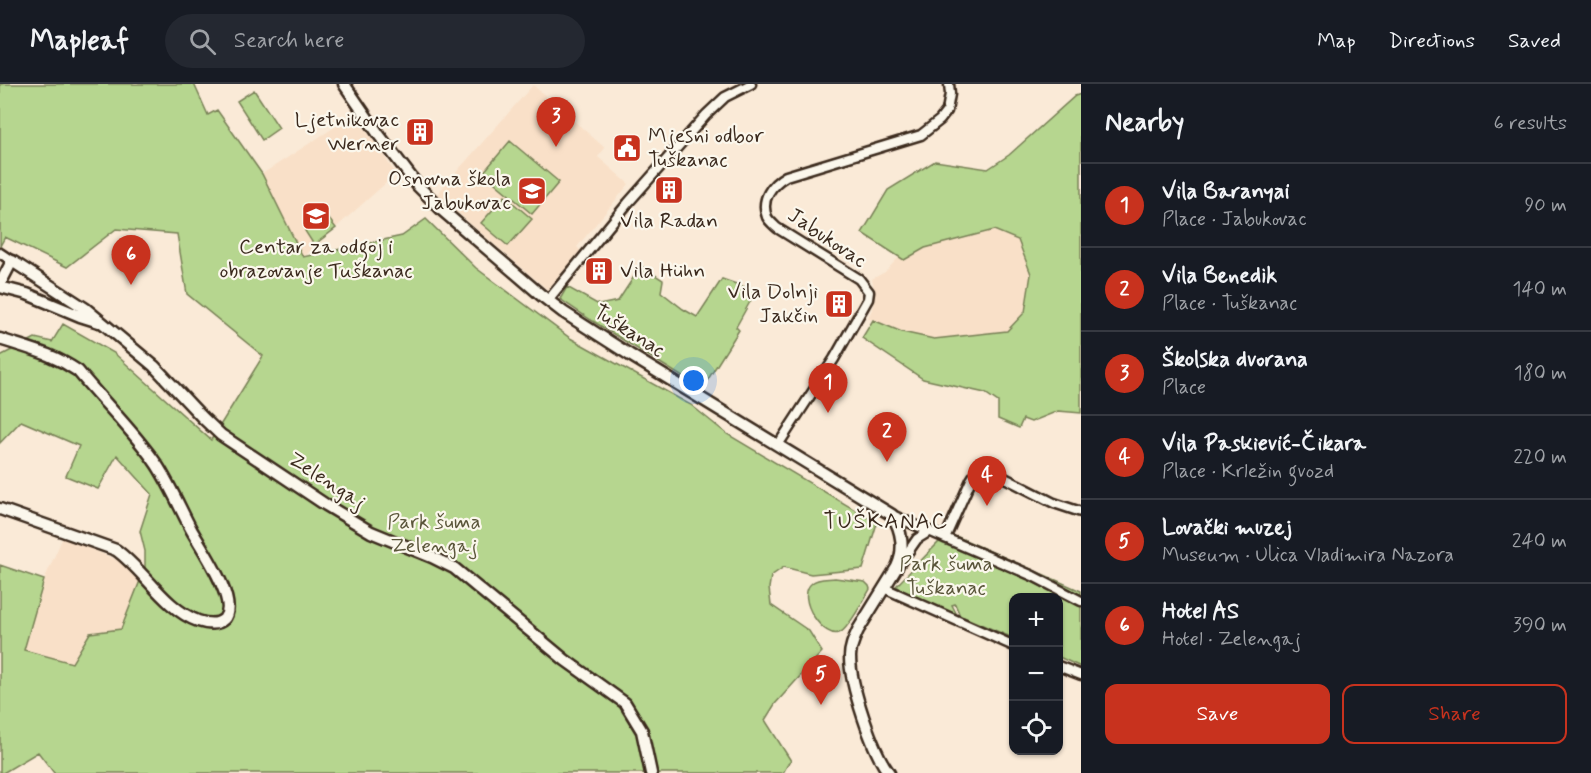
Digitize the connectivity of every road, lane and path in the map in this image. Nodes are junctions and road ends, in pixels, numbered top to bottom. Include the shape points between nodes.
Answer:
1 (344, 84) edge
2 (752, 84) edge
3 (948, 84) edge
4 (0, 253) edge
5 (12, 261) junction
6 (0, 286) edge
7 (548, 300) junction
8 (103, 323) junction
9 (0, 339) edge
10 (778, 445) junction
11 (0, 509) edge
12 (1081, 512) edge
13 (892, 515) junction
14 (930, 531) junction
15 (945, 538) junction
16 (897, 567) junction
17 (884, 588) junction
18 (1081, 601) edge
19 (1009, 644) edge
20 (1063, 668) edge
21 (1081, 675) edge
22 (651, 773) edge
23 (889, 773) edge

1 - 7 street, Tuškanac via 418,186
2 - 7 street via 725,97 706,115
3 - 10 street, Jabukovac via 947,111 921,135 786,176 774,183 768,193 765,207 777,228 859,279 869,292 834,359
4 - 5 street
5 - 6 street
5 - 8 street, Zelengaj
6 - 8 street
7 - 10 street, Tuškanac
8 - 22 street, Zelengaj via 154,366 221,435 371,532 454,568 565,660 625,703 642,731
9 - 11 street via 42,351 78,370 144,448 158,466 219,577 228,613 216,623 196,620 170,604 116,550
10 - 13 street, Tuškanac
12 - 15 street via 1054,503 989,470 980,470 971,480
13 - 14 street, Tuškanac
13 - 16 street via 902,545
14 - 15 street, Tuškanac
14 - 16 street via 917,539
15 - 18 street, Tuškanac
16 - 17 street
17 - 19 street
17 - 23 street via 858,630 850,656 864,720
20 - 21 street

